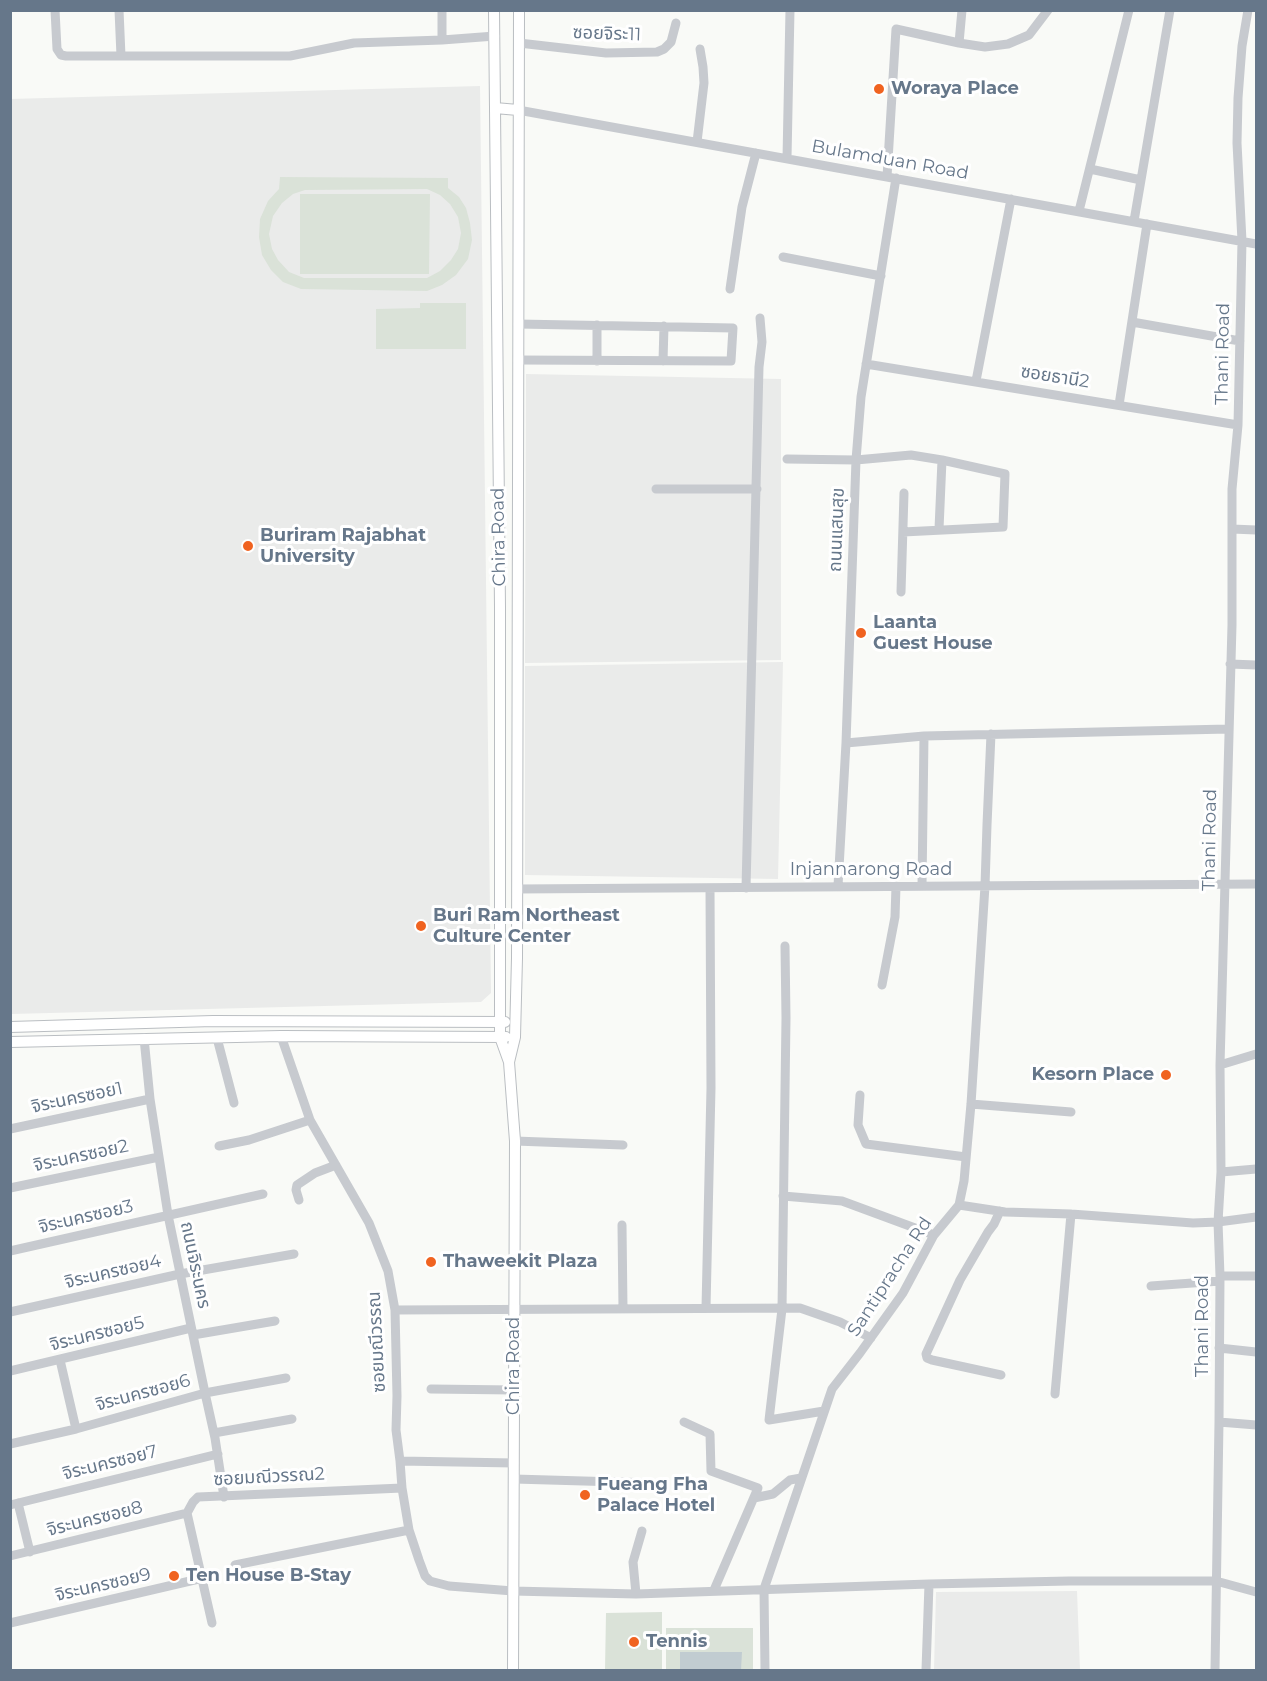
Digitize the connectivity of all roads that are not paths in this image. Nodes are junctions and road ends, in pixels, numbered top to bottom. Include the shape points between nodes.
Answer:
1 (55, 10) edge
2 (119, 10) edge
3 (442, 10) edge
4 (494, 10) edge
5 (519, 10) edge
6 (790, 10) edge
7 (962, 10) edge
8 (1048, 10) edge
9 (1129, 10) edge
10 (1170, 10) edge
11 (1248, 10) edge
12 (676, 23) dead end
13 (495, 36) junction
14 (442, 40) junction
15 (519, 43) junction
16 (959, 43) junction
17 (700, 49) dead end
18 (121, 56) junction
19 (495, 108) junction
20 (518, 110) junction
21 (697, 142) junction
22 (756, 153) junction
23 (787, 159) junction
24 (1090, 169) junction
25 (891, 177) junction
26 (1141, 180) junction
27 (1011, 199) junction
28 (1079, 211) junction
29 (1134, 221) junction
30 (1147, 224) junction
31 (1242, 241) junction
32 (1257, 244) edge
33 (783, 257) dead end
34 (881, 276) junction
35 (730, 289) dead end
36 (760, 318) dead end
37 (1132, 322) junction
38 (518, 324) junction
39 (597, 325) junction
40 (664, 326) junction
41 (1240, 341) junction
42 (518, 360) junction
43 (597, 361) junction
44 (663, 361) junction
45 (866, 364) junction
46 (976, 381) junction
47 (1119, 405) junction
48 (1238, 425) junction
49 (787, 459) dead end
50 (856, 460) junction
51 (942, 460) junction
52 (656, 489) dead end
53 (756, 489) junction
54 (904, 494) dead end
55 (939, 529) junction
56 (1232, 529) junction
57 (1257, 530) edge
58 (903, 532) junction
59 (518, 586) junction
60 (500, 587) junction
61 (900, 592) dead end
62 (518, 606) junction
63 (500, 607) junction
64 (1230, 664) junction
65 (1257, 664) edge
66 (1228, 729) junction
67 (991, 734) junction
68 (924, 736) junction
69 (846, 743) junction
70 (1225, 884) junction
71 (1257, 884) edge
72 (838, 886) junction
73 (896, 886) junction
74 (922, 886) junction
75 (985, 886) junction
76 (710, 888) junction
77 (746, 888) junction
78 (517, 889) junction
79 (785, 946) dead end
80 (882, 985) dead end
81 (500, 1021) junction
82 (516, 1022) junction
83 (10, 1027) edge
84 (281, 1036) junction
85 (500, 1037) junction
86 (515, 1037) junction
87 (144, 1038) junction
88 (217, 1038) junction
89 (10, 1042) edge
90 (1257, 1054) edge
91 (509, 1062) junction
92 (1220, 1065) junction
93 (860, 1095) dead end
94 (150, 1099) junction
95 (234, 1103) dead end
96 (971, 1104) junction
97 (1071, 1112) dead end
98 (310, 1120) junction
99 (10, 1129) edge
100 (515, 1141) junction
101 (622, 1145) dead end
102 (219, 1146) dead end
103 (159, 1157) junction
104 (966, 1157) junction
105 (336, 1165) junction
106 (1257, 1169) edge
107 (1221, 1172) junction
108 (10, 1188) edge
109 (263, 1194) dead end
110 (783, 1196) junction
111 (298, 1200) dead end
112 (958, 1205) junction
113 (1000, 1211) junction
114 (1071, 1214) junction
115 (168, 1215) junction
116 (1257, 1217) edge
117 (1218, 1222) junction
118 (622, 1225) dead end
119 (934, 1235) junction
120 (10, 1251) edge
121 (294, 1254) dead end
122 (180, 1274) junction
123 (1257, 1276) edge
124 (1220, 1279) junction
125 (1151, 1286) dead end
126 (706, 1308) junction
127 (514, 1309) junction
128 (623, 1309) junction
129 (782, 1309) junction
130 (395, 1310) junction
131 (10, 1312) edge
132 (274, 1321) dead end
133 (192, 1331) junction
134 (871, 1338) junction
135 (1219, 1348) junction
136 (1257, 1352) edge
137 (60, 1360) junction
138 (10, 1371) edge
139 (1001, 1375) dead end
140 (286, 1378) dead end
141 (431, 1389) dead end
142 (514, 1390) junction
143 (205, 1393) junction
144 (1055, 1394) dead end
145 (824, 1411) junction
146 (292, 1419) dead end
147 (684, 1422) dead end
148 (1219, 1422) junction
149 (1257, 1425) edge
150 (76, 1429) junction
151 (214, 1432) junction
152 (10, 1444) edge
153 (218, 1454) junction
154 (400, 1461) junction
155 (514, 1463) junction
156 (801, 1478) junction
157 (514, 1479) junction
158 (653, 1483) dead end
159 (402, 1488) junction
160 (224, 1497) junction
161 (754, 1498) junction
162 (14, 1504) edge
163 (188, 1514) junction
164 (409, 1530) junction
165 (642, 1531) dead end
166 (30, 1552) junction
167 (10, 1556) edge
168 (235, 1565) dead end
169 (202, 1578) junction
170 (1216, 1581) junction
171 (929, 1584) junction
172 (764, 1589) junction
173 (714, 1590) junction
174 (513, 1591) junction
175 (1257, 1593) edge
176 (636, 1594) junction
177 (10, 1623) edge
178 (213, 1623) dead end
179 (513, 1671) edge
180 (765, 1671) edge
181 (926, 1671) edge
182 (1215, 1671) edge

1 - 18 street via 57,49 61,55
2 - 18 street
3 - 14 street
4 - 13 main road, Chira Road
5 - 15 main road, Chira Road
6 - 23 street
7 - 16 street
8 - 16 street via 1029,35 1008,44 985,47
9 - 24 street
10 - 26 street
11 - 31 street, Thani Road via 1238,98
12 - 15 street, ซอยจิระ11 via 671,42 657,52 606,53
13 - 14 street
13 - 19 main road, Chira Road
14 - 18 street via 354,43 290,56
15 - 20 main road, Chira Road
16 - 25 street, ถนนแสนสุข via 896,29
17 - 21 street via 704,75
19 - 20 main road
19 - 60 main road, Chira Road
20 - 21 street, Bulamduan Road
20 - 38 main road, Chira Road
21 - 22 street, Bulamduan Road
22 - 23 street, Bulamduan Road
22 - 35 street via 742,207
23 - 25 street, Bulamduan Road
24 - 26 street
24 - 28 street
25 - 27 street, Bulamduan Road
25 - 34 street, ถนนแสนสุข
26 - 29 street
27 - 28 street, Bulamduan Road
27 - 46 street
28 - 29 street, Bulamduan Road
29 - 30 street, Bulamduan Road
30 - 31 street, Bulamduan Road
30 - 37 street
31 - 32 street, Bulamduan Road
31 - 41 street, Thani Road
33 - 34 street
34 - 45 street, ถนนแสนสุข
36 - 53 street
37 - 41 street
37 - 47 street
38 - 39 street
38 - 42 main road, Chira Road
39 - 40 street
39 - 43 street
40 - 44 street
40 - 44 street via 733,328 731,361
41 - 48 street, Thani Road
42 - 43 street
42 - 59 main road, Chira Road
43 - 44 street
45 - 46 street, ซอยธานี2
45 - 50 street, ถนนแสนสุข
46 - 47 street, ซอยธานี2
47 - 48 street, ซอยธานี2
48 - 56 street, Thani Road
49 - 50 street
50 - 51 street via 911,455
50 - 69 street, ถนนแสนสุข
51 - 55 street
51 - 55 street via 1005,474 1003,527
52 - 53 street
53 - 77 street
54 - 58 street
55 - 58 street
56 - 57 street
56 - 64 street, Thani Road
58 - 61 street
59 - 60 main road via 508,594
59 - 62 main road, Chira Road
60 - 63 main road, Chira Road
62 - 63 main road via 508,598
62 - 78 main road, Chira Road
63 - 81 main road, Chira Road
64 - 65 street
64 - 66 street, Thani Road
66 - 67 street
66 - 70 street, Thani Road
67 - 68 street
67 - 75 street, Santipracha Rd
68 - 69 street
68 - 74 street
69 - 72 street, ถนนแสนสุข
70 - 71 street, Injannarong Road
70 - 75 street, Injannarong Road
70 - 92 street, Thani Road
72 - 73 street, Injannarong Road
72 - 77 street, Injannarong Road
73 - 74 street, Injannarong Road
73 - 80 street via 895,916
74 - 75 street, Injannarong Road
75 - 96 street, Santipracha Rd
76 - 77 street, Injannarong Road
76 - 78 street, Injannarong Road
76 - 126 street
78 - 82 main road, Chira Road
79 - 110 street
81 - 82 main road
81 - 83 main road via 213,1021
81 - 85 main road, Chira Road
82 - 86 main road, Chira Road
84 - 85 main road
84 - 88 main road
84 - 98 street, ซอยมณีวรรณ
85 - 86 main road
85 - 91 main road, Chira Road
86 - 91 main road, Chira Road
87 - 88 main road
87 - 89 main road
87 - 94 street, ถนนจิระนคร
88 - 95 street
90 - 92 street
91 - 100 main road, Chira Road
92 - 107 street, Thani Road
93 - 104 street via 858,1125 866,1144
94 - 99 street, จิระนครซอย1
94 - 103 street, ถนนจิระนคร
96 - 97 street
96 - 104 street, Santipracha Rd
98 - 102 street
98 - 105 street, ซอยมณีวรรณ
100 - 101 street
100 - 127 main road, Chira Road
103 - 108 street, จิระนครซอย2
103 - 115 street, ถนนจิระนคร
104 - 112 street, Santipracha Rd
105 - 111 street via 297,1185
105 - 130 street, ซอยมณีวรรณ via 369,1223 388,1271
106 - 107 street
107 - 117 street, Thani Road
109 - 115 street, จิระนครซอย3
110 - 119 street via 842,1201
110 - 129 street
112 - 113 street
112 - 119 street, Santipracha Rd
113 - 114 street
113 - 139 street via 960,1280 926,1354 932,1360
114 - 117 street
114 - 144 street
115 - 120 street, จิระนครซอย3
115 - 122 street, ถนนจิระนคร
116 - 117 street
117 - 124 street, Thani Road
118 - 128 street
119 - 134 street, Santipracha Rd via 903,1293
121 - 122 street, จิระนครซอย4
122 - 131 street, จิระนครซอย4
122 - 133 street, ถนนจิระนคร
123 - 124 street
124 - 125 street
124 - 135 street, Thani Road
126 - 128 street
126 - 129 street
127 - 128 street
127 - 130 street
127 - 142 main road, Chira Road
129 - 134 street via 800,1308
129 - 145 street via 769,1420
130 - 154 street, ซอยมณีวรรณ
132 - 133 street, จิระนครซอย5
133 - 137 street, จิระนครซอย5
133 - 143 street, ถนนจิระนคร
134 - 145 street, Santipracha Rd via 832,1389
135 - 136 street
135 - 148 street, Thani Road
137 - 138 street, จิระนครซอย5
137 - 150 street
140 - 143 street, จิระนครซอย6
141 - 142 street
142 - 155 main road, Chira Road
143 - 150 street, จิระนครซอย6
143 - 151 street, ถนนจิระนคร
145 - 156 street, Santipracha Rd
146 - 151 street
147 - 161 street via 710,1434 711,1471 758,1488
148 - 149 street
148 - 170 street, Thani Road
150 - 152 street, จิระนครซอย6
151 - 153 street, ถนนจิระนคร
153 - 160 street, ถนนจิระนคร
153 - 162 street, จิระนครซอย7
154 - 155 street
154 - 159 street, ซอยมณีวรรณ
155 - 157 main road, Chira Road
156 - 161 street via 790,1480 772,1494
156 - 172 street, Santipracha Rd
157 - 158 street
157 - 174 main road, Chira Road
159 - 160 street, ซอยมณีวรรณ2
159 - 164 street, ซอยมณีวรรณ
160 - 163 street, ซอยมณีวรรณ2 via 198,1497
161 - 173 street
162 - 166 street
163 - 166 street, จิระนครซอย8
163 - 169 street
164 - 168 street
164 - 174 street, ซอยมณีวรรณ via 430,1581
165 - 176 street via 633,1562
166 - 167 street, จิระนครซอย8
169 - 177 street, จิระนครซอย9
169 - 178 street
170 - 171 street
170 - 175 street
170 - 182 street, Thani Road
171 - 172 street
171 - 181 street
172 - 173 street
172 - 180 street, Santipracha Rd
173 - 176 street
174 - 176 street
174 - 179 main road, Chira Road

